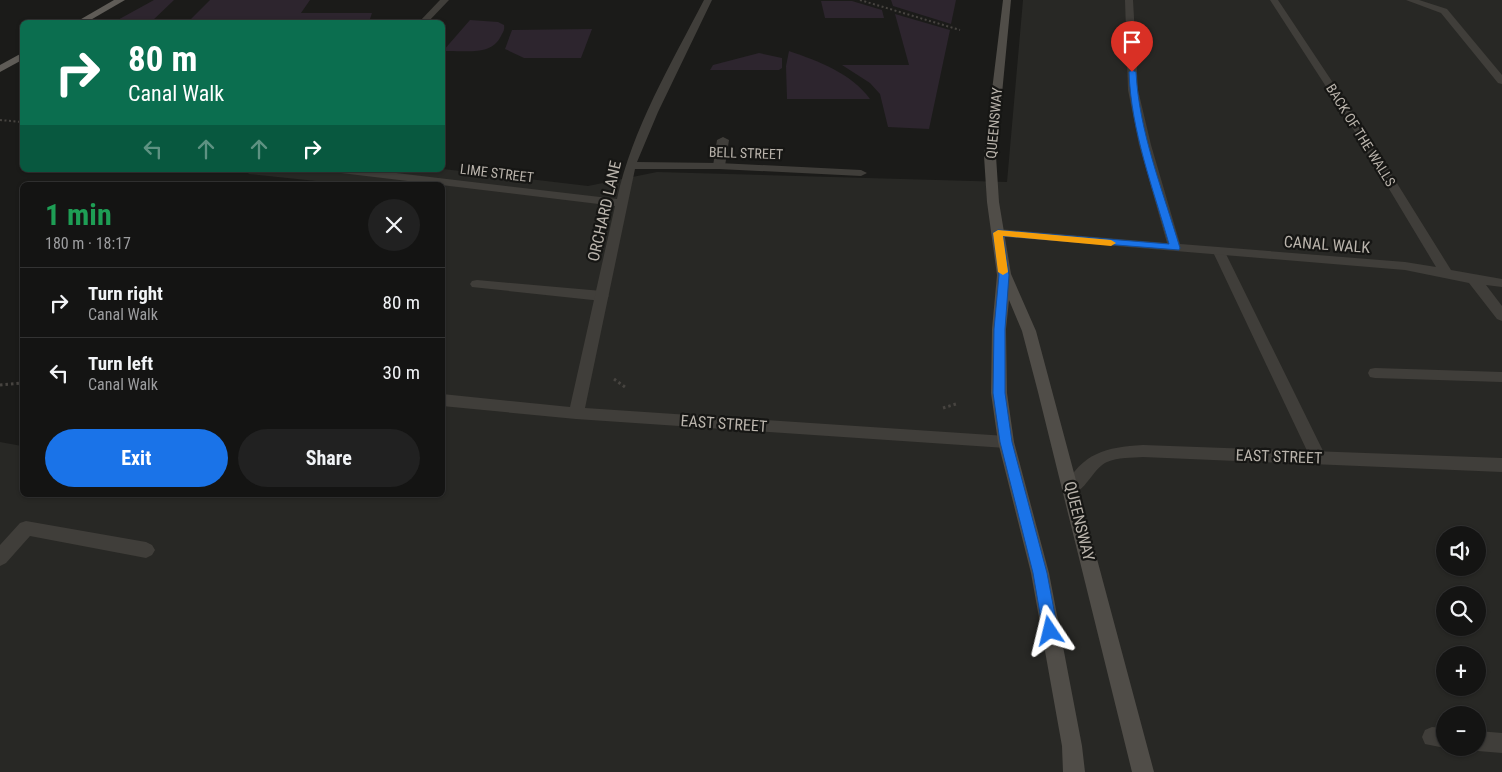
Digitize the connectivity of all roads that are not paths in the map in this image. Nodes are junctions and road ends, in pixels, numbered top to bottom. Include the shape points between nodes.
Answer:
1 (121, 0) edge
2 (445, 0) edge
3 (708, 0) edge
4 (1007, 0) edge
5 (1129, 0) edge
6 (1274, 0) edge
7 (1410, 0) edge
8 (86, 20) edge
9 (425, 20) edge
10 (20, 57) edge
11 (0, 69) edge
12 (1498, 70) edge
13 (1502, 81) edge
14 (723, 140) dead end
15 (630, 165) junction
16 (718, 166) junction
17 (358, 172) edge
18 (861, 173) dead end
19 (620, 202) junction
20 (998, 233) junction
21 (1175, 248) junction
22 (1219, 252) junction
23 (1444, 272) junction
24 (1004, 275) junction
25 (1475, 281) junction
26 (1502, 283) edge
27 (477, 284) dead end
28 (602, 296) junction
29 (1502, 316) edge
30 (1375, 373) dead end
31 (1502, 377) edge
32 (445, 400) edge
33 (576, 412) junction
34 (1006, 442) junction
35 (1318, 457) junction
36 (1502, 465) edge
37 (1072, 488) junction
38 (146, 550) dead end
39 (0, 558) edge
40 (1486, 742) edge
41 (1502, 743) edge
42 (1074, 772) edge
43 (1143, 772) edge

1 - 8 main road
2 - 9 street
3 - 15 street, ORCHARD LANE via 652,112
4 - 20 street, QUEENSWAY via 990,156
5 - 21 street via 1133,90 1145,145
6 - 23 street, BACK OF THE WALLS via 1352,119
7 - 12 street via 1444,11
10 - 11 main road
12 - 13 street
14 - 16 street
15 - 16 street, BELL STREET
15 - 19 street, ORCHARD LANE
16 - 18 street, BELL STREET
17 - 19 street, LIME STREET
19 - 28 street, ORCHARD LANE
20 - 21 street, CANAL WALK
20 - 24 street, QUEENSWAY
21 - 22 street, CANAL WALK
22 - 23 street, CANAL WALK via 1405,266
22 - 35 street
23 - 25 street, CANAL WALK
24 - 34 street, QUEENSWAY via 999,329 999,393
24 - 37 street, QUEENSWAY via 1029,331
25 - 26 street, CANAL WALK
25 - 29 street
27 - 28 street
28 - 33 street, ORCHARD LANE
30 - 31 street
32 - 33 street, EAST STREET
33 - 34 street, EAST STREET
34 - 42 street, QUEENSWAY via 1040,573
35 - 36 street, EAST STREET
35 - 37 street, EAST STREET via 1120,452 1091,462
37 - 43 street, QUEENSWAY
38 - 39 street via 26,528
40 - 41 street

